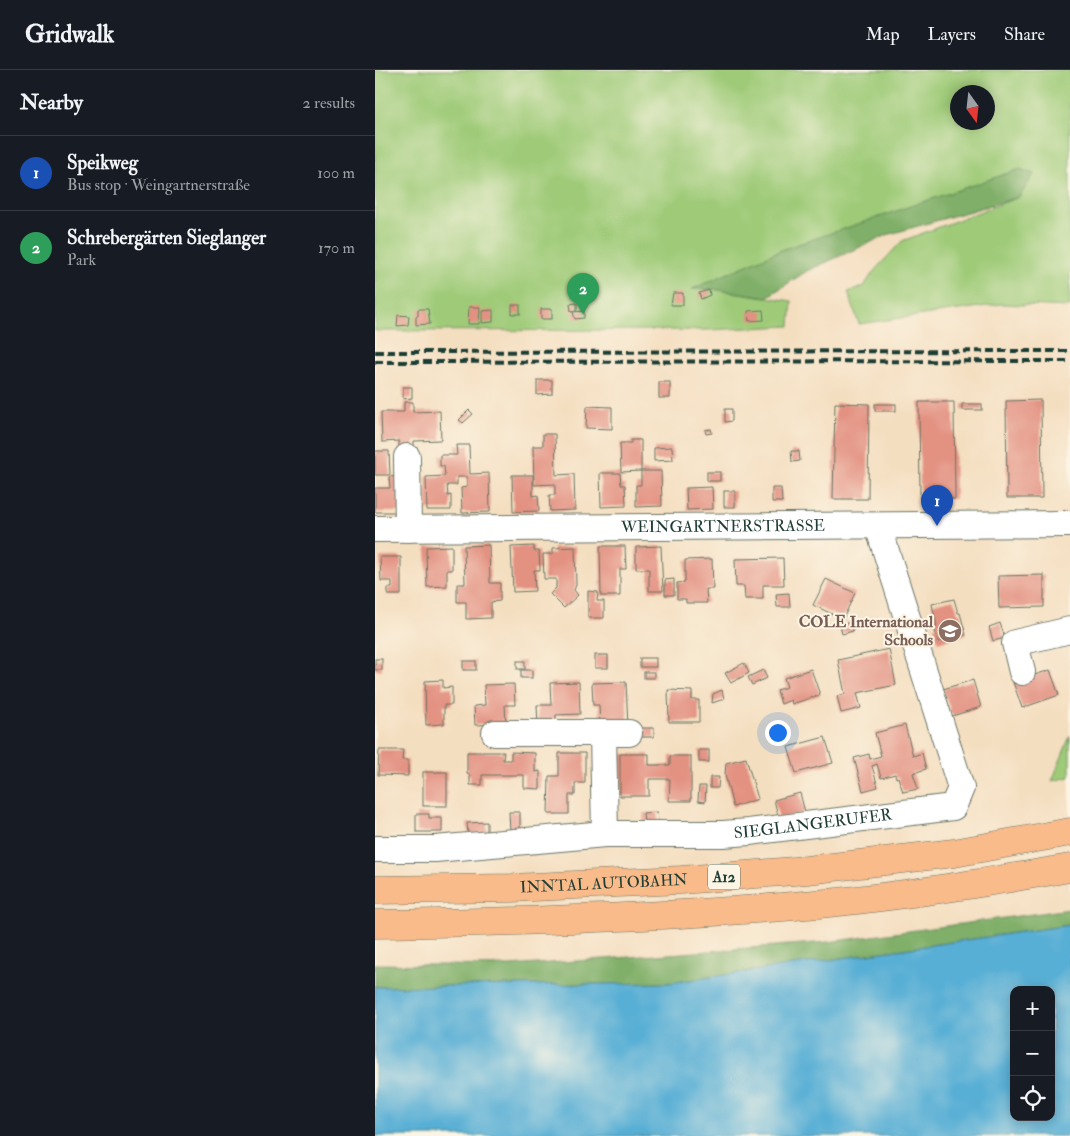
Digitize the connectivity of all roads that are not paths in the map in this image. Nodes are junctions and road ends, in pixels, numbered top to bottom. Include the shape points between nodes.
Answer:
1 (407, 457) dead end
2 (1070, 524) edge
3 (877, 526) junction
4 (409, 528) junction
5 (375, 529) edge
6 (1070, 630) edge
7 (1022, 672) dead end
8 (495, 733) dead end
9 (1070, 832) edge
10 (605, 834) junction
11 (375, 849) edge
12 (1070, 868) edge
13 (375, 890) edge
14 (375, 924) edge

1 - 4 street
2 - 3 street, WEINGARTNERSTRASSE
3 - 4 street, WEINGARTNERSTRASSE
3 - 10 street, SIEGLANGERUFER via 961,788 953,807 749,832
4 - 5 street, WEINGARTNERSTRASSE
6 - 7 street via 1015,643
8 - 10 street via 616,733
9 - 13 highway, INNTAL AUTOBAHN / A12 via 954,853 690,880
10 - 11 street, SIEGLANGERUFER via 458,848
12 - 14 highway, A12 via 839,902 696,914

